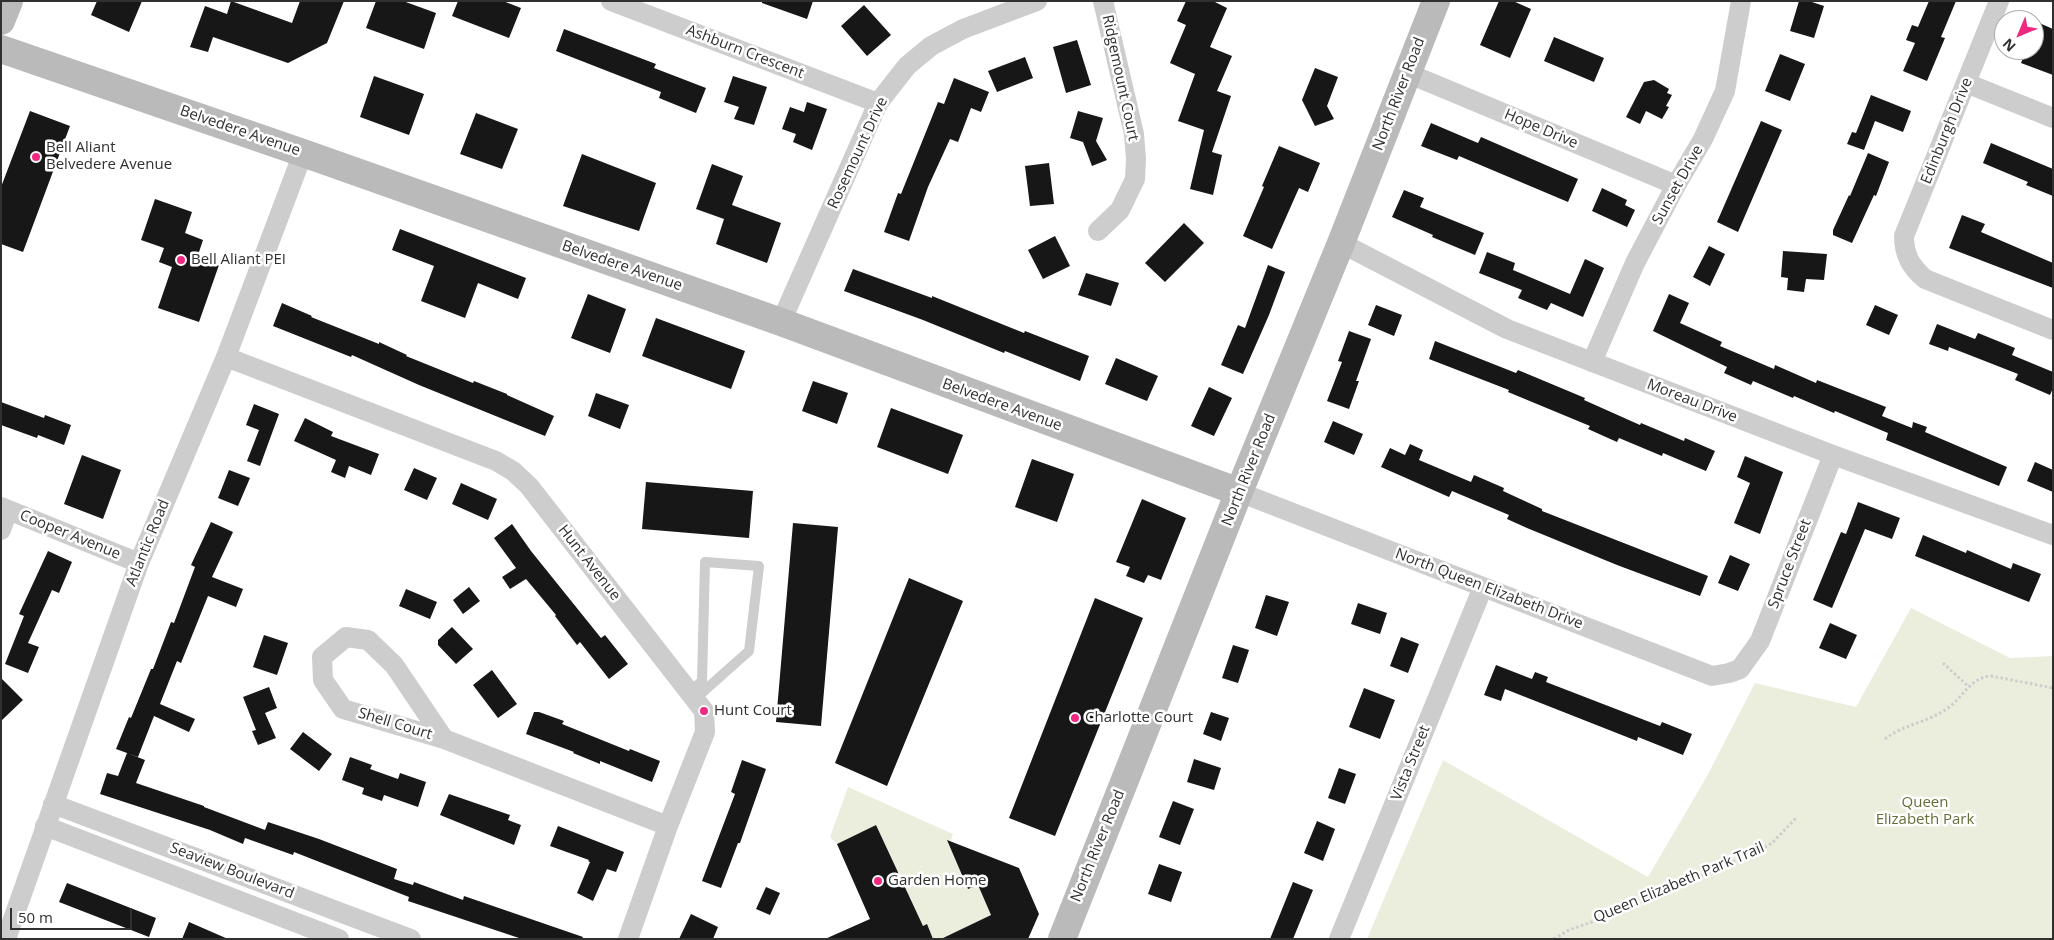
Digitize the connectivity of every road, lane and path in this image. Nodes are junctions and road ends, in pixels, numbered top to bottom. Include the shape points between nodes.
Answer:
1 (9, 1) edge
2 (611, 1) edge
3 (1037, 1) edge
4 (1103, 1) edge
5 (1436, 1) edge
6 (1741, 1) edge
7 (1999, 1) edge
8 (1, 21) edge
9 (1, 49) edge
10 (1407, 73) junction
11 (1966, 83) junction
12 (878, 104) junction
13 (2053, 118) edge
14 (303, 153) junction
15 (1676, 185) junction
16 (1098, 231) dead end
17 (1342, 243) junction
18 (781, 322) junction
19 (2053, 330) edge
20 (226, 357) junction
21 (1592, 362) junction
22 (1832, 455) junction
23 (1239, 492) junction
24 (4, 508) edge
25 (1, 530) edge
26 (2053, 535) edge
27 (138, 563) junction
28 (1482, 587) junction
29 (1943, 663) dead end
30 (1740, 669) joint
31 (1969, 687) junction
32 (2053, 688) edge
33 (692, 695) junction
34 (444, 739) junction
35 (1886, 739) dead end
36 (53, 804) junction
37 (1798, 817) dead end
38 (46, 826) junction
39 (668, 826) junction
40 (6, 939) edge
41 (339, 939) edge
42 (411, 939) edge
43 (628, 939) edge
44 (1062, 939) edge
45 (1339, 939) edge
46 (1554, 939) edge

1 - 8 main road
2 - 12 street, Ashburn Crescent
3 - 12 street, Rosemount Drive via 963,29 931,46 908,66
4 - 16 street, Ridgemount Court via 1134,134 1136,159 1135,179 1120,210
5 - 10 main road, North River Road
6 - 15 street, Sunset Drive via 1725,91 1703,139
7 - 11 street, Edinburgh Drive
9 - 14 main road, Belvedere Avenue
10 - 15 street, Hope Drive
10 - 17 main road, North River Road
11 - 13 street
11 - 19 street, Edinburgh Drive via 1904,236 1904,250 1926,280
12 - 18 street, Rosemount Drive
14 - 18 main road, Belvedere Avenue
14 - 20 street, Atlantic Road
15 - 21 street, Sunset Drive via 1635,263
17 - 21 street, Moreau Drive via 1507,329
17 - 23 main road, North River Road
18 - 23 main road, Belvedere Avenue
20 - 27 street, Atlantic Road
20 - 33 street, Hunt Avenue via 496,461 513,471 529,486
21 - 22 street, Moreau Drive
22 - 26 street, Moreau Drive
22 - 30 street, Spruce Street via 1760,641
23 - 28 street, North Queen Elizabeth Drive
23 - 44 main road, North River Road
24 - 25 street
24 - 27 street, Cooper Avenue
27 - 36 street, Atlantic Road
28 - 30 street, North Queen Elizabeth Drive via 1712,676
28 - 45 street, Vista Street
29 - 31 path
31 - 32 path via 1983,676 1991,676
31 - 35 path via 1947,709
33 - 33 lane via 749,651 759,566 705,562 702,681
33 - 39 street, Hunt Avenue via 704,711 706,732
34 - 34 street, Shell Court via 394,665 368,640 346,637 322,657 323,680 343,709
34 - 39 street, Shell Court
36 - 38 street, Atlantic Road
36 - 42 street, Seaview Boulevard
37 - 46 path, Queen Elizabeth Park Trail via 1772,843
38 - 40 street, Atlantic Road
38 - 41 street, Seaview Boulevard
39 - 43 street, Hunt Avenue

